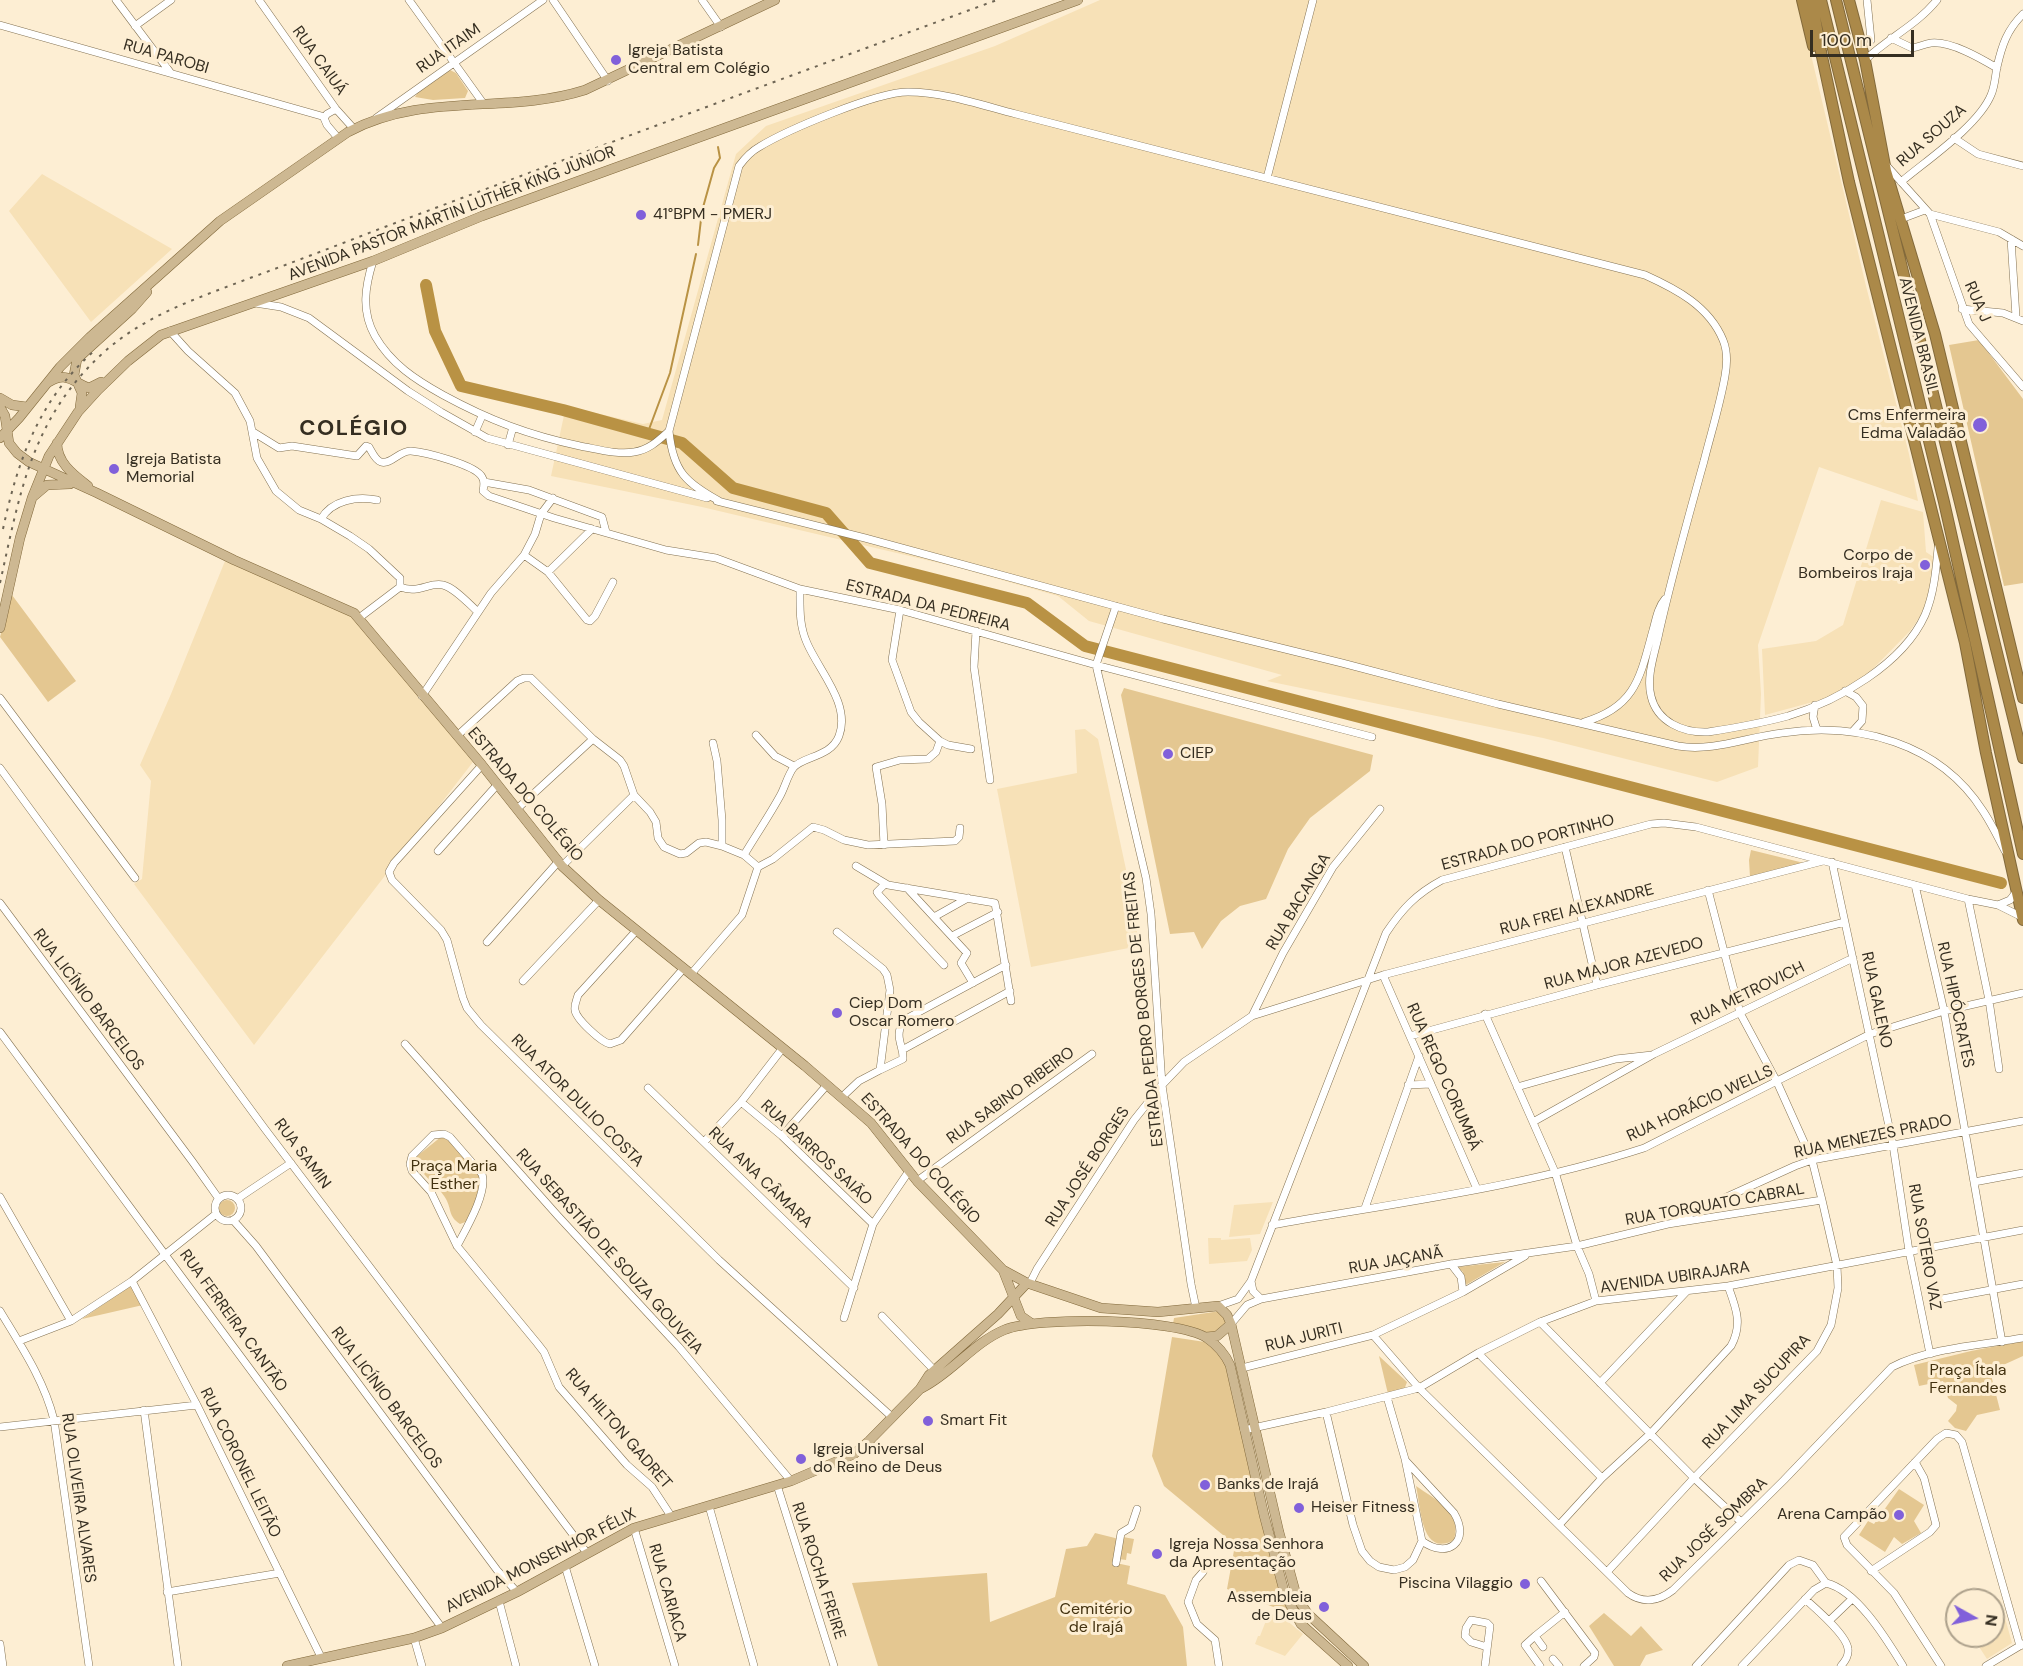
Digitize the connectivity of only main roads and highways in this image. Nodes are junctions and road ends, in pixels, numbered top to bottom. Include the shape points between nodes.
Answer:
1 (775, 0) edge
2 (1078, 0) edge
3 (1802, 0) edge
4 (1812, 0) edge
5 (1836, 0) edge
6 (1849, 0) edge
7 (1822, 4) edge
8 (1833, 105) junction
9 (1843, 153) junction
10 (155, 280) junction
11 (120, 368) junction
12 (76, 380) junction
13 (46, 384) junction
14 (1900, 387) junction
15 (0, 398) edge
16 (0, 407) edge
17 (27, 407) junction
18 (78, 412) junction
19 (3, 435) edge
20 (57, 441) junction
21 (42, 470) junction
22 (75, 484) junction
23 (97, 493) junction
24 (32, 498) junction
25 (1959, 568) junction
26 (0, 628) edge
27 (2023, 698) edge
28 (2023, 758) edge
29 (2023, 854) edge
30 (2023, 918) edge
31 (1003, 1270) junction
32 (1028, 1283) junction
33 (1015, 1297) junction
34 (1031, 1323) junction
35 (1231, 1324) junction
36 (1206, 1337) junction
37 (958, 1349) junction
38 (951, 1369) junction
39 (920, 1389) junction
40 (306, 1664) edge
41 (1343, 1664) edge
42 (287, 1666) edge
43 (1364, 1666) edge

1 - 10 main road via 608,81 562,97 426,107 354,129 220,221
2 - 11 main road, AVENIDA PASTOR MARTIN LUTHER KING JUNIOR via 482,216 373,261 170,331 150,341
3 - 8 highway, AVENIDA BRASIL via 1823,87
4 - 8 highway, AVENIDA BRASIL
5 - 28 highway, AVENIDA BRASIL
6 - 27 highway, AVENIDA BRASIL via 1885,164 1935,334
7 - 9 highway via 1822,26
7 - 25 highway, AVENIDA BRASIL
8 - 9 highway, AVENIDA BRASIL
9 - 14 highway, AVENIDA BRASIL
10 - 12 main road via 132,309 81,354 75,364
10 - 13 main road via 90,337
11 - 12 main road via 94,387 83,386
11 - 18 main road, AVENIDA PASTOR MARTIN LUTHER KING JUNIOR
12 - 13 main road via 59,378
12 - 18 main road via 83,398
13 - 17 main road
14 - 25 highway via 1915,417 1935,497
14 - 30 highway, AVENIDA BRASIL via 1965,643
15 - 17 main road
16 - 19 main road, ESTRADA DO COLÉGIO via 5,416
17 - 19 main road
18 - 20 main road, AVENIDA PASTOR MARTIN LUTHER KING JUNIOR
19 - 21 main road, ESTRADA DO COLÉGIO via 17,453
20 - 21 main road, AVENIDA PASTOR MARTIN LUTHER KING JUNIOR
20 - 23 main road, ESTRADA DO COLÉGIO via 58,454 68,468
21 - 22 main road, ESTRADA DO COLÉGIO
21 - 24 main road, AVENIDA PASTOR MARTIN LUTHER KING JUNIOR
22 - 23 main road, ESTRADA DO COLÉGIO
22 - 24 main road via 50,484
23 - 31 main road, ESTRADA DO COLÉGIO via 359,618 560,864 871,1123 917,1181
24 - 26 main road, AVENIDA PASTOR MARTIN LUTHER KING JUNIOR
25 - 29 highway, AVENIDA BRASIL
31 - 32 main road, ESTRADA DO COLÉGIO
31 - 33 main road, ESTRADA DO COLÉGIO
32 - 33 main road, AVENIDA MONSENHOR FÉLIX
32 - 35 main road via 1101,1308 1158,1312 1218,1306
33 - 34 main road, ESTRADA DO COLÉGIO via 1021,1316
33 - 37 main road, AVENIDA MONSENHOR FÉLIX
34 - 36 main road, AVENIDA MONSENHOR FÉLIX via 1148,1323
34 - 38 main road, AVENIDA MONSENHOR FÉLIX via 992,1336
35 - 36 main road via 1217,1336
35 - 43 main road via 1297,1598 1308,1614
36 - 41 main road via 1230,1365 1285,1595 1301,1624
37 - 38 main road via 948,1365
37 - 39 main road, AVENIDA MONSENHOR FÉLIX
38 - 39 main road, AVENIDA MONSENHOR FÉLIX
39 - 40 main road, AVENIDA MONSENHOR FÉLIX via 854,1454 791,1481 634,1528 442,1628
40 - 42 main road, AVENIDA MONSENHOR FÉLIX

